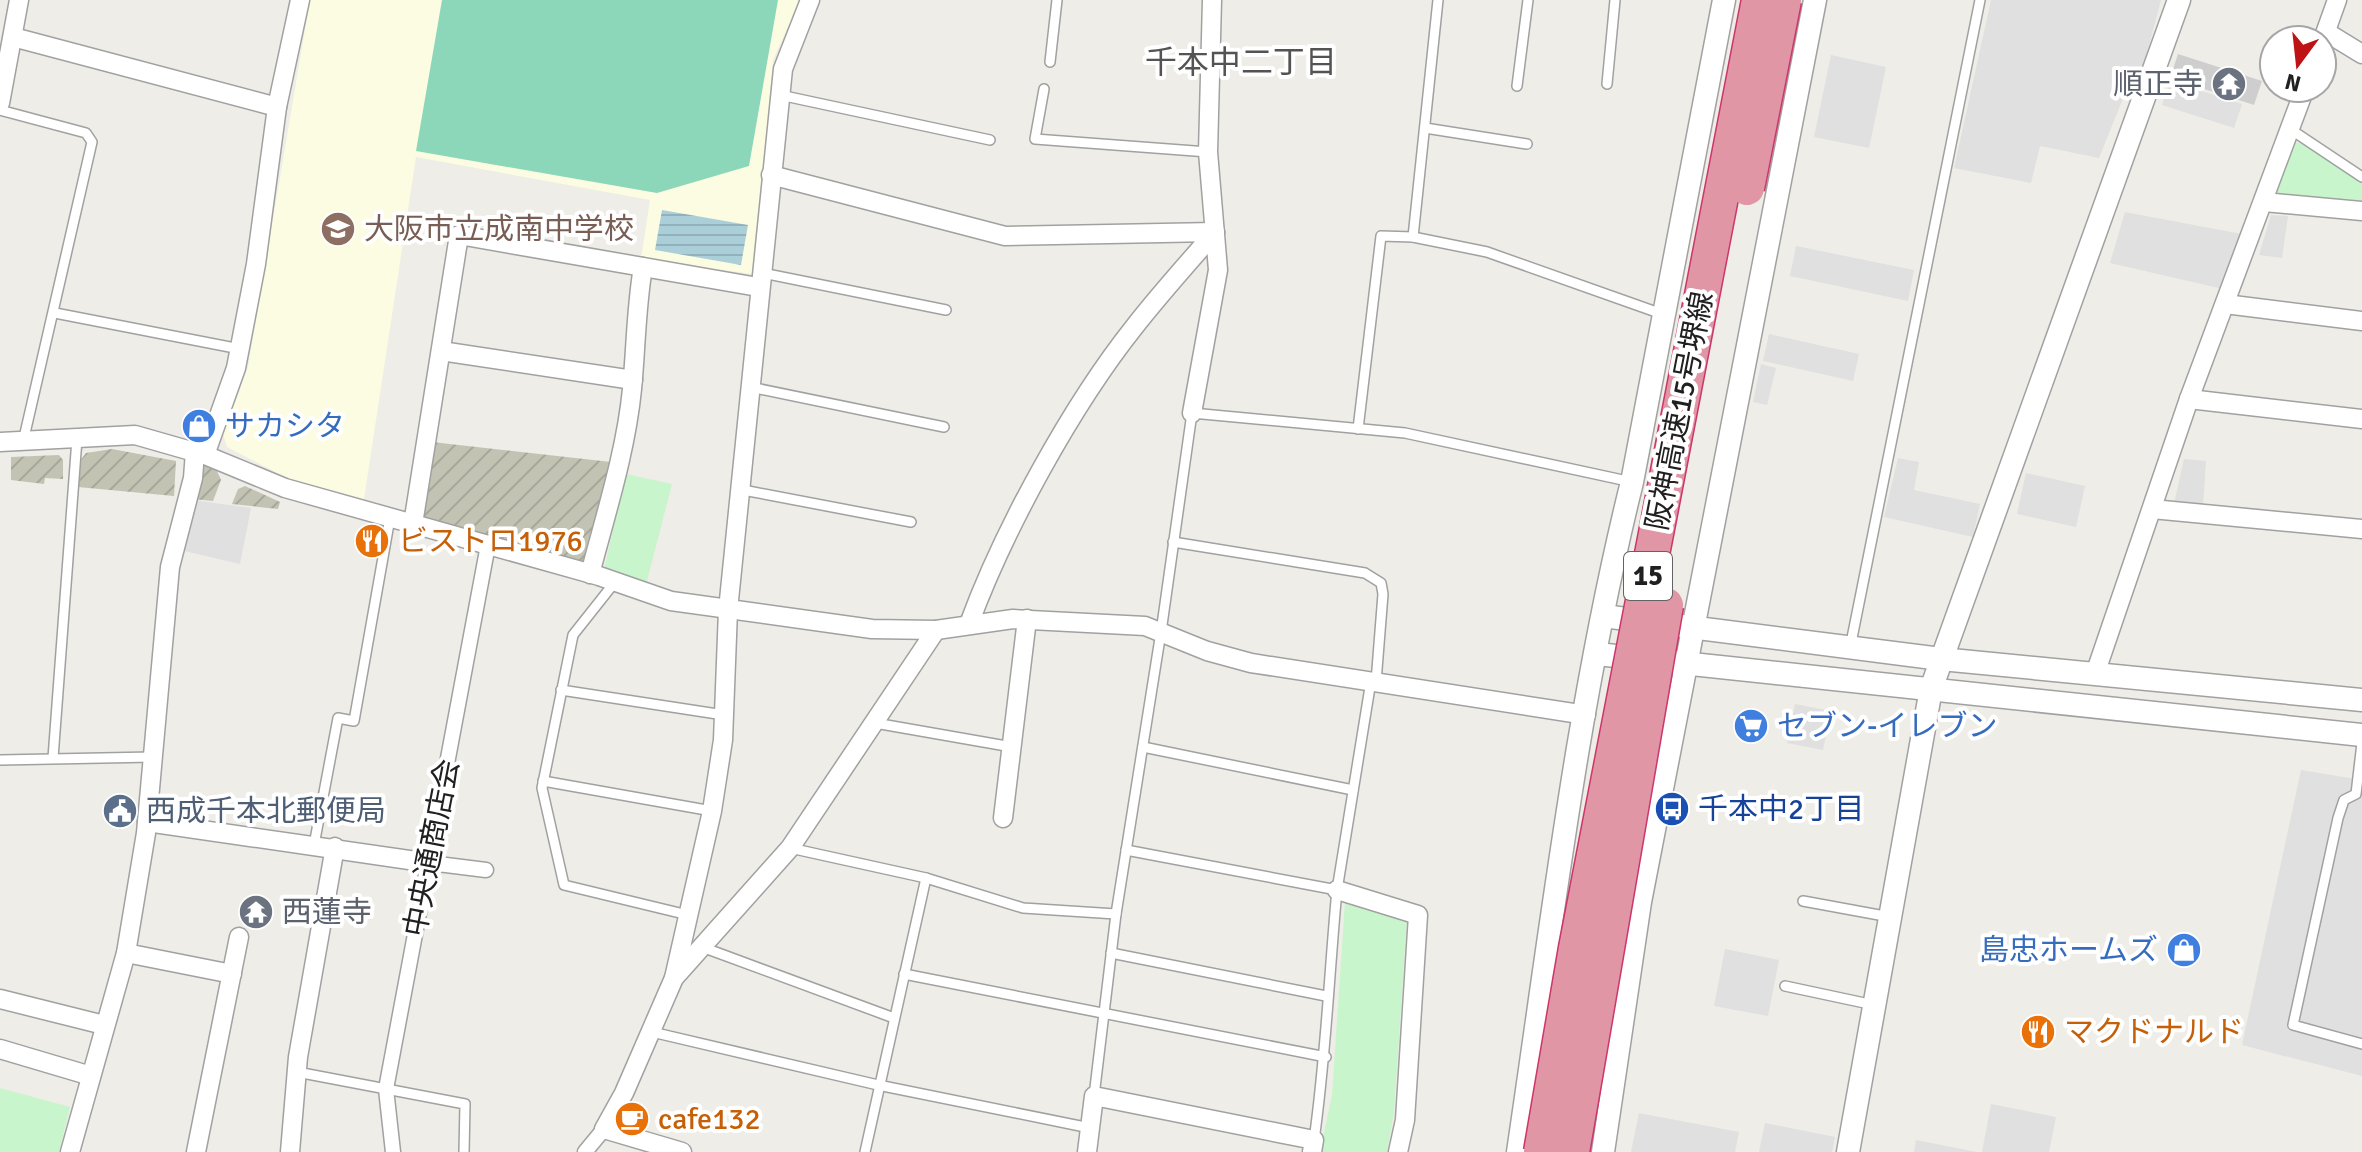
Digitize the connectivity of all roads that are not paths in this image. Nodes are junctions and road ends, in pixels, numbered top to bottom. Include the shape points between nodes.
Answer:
1 (19, 0) edge
2 (300, 0) edge
3 (810, 0) edge
4 (1057, 0) edge
5 (1212, 0) edge
6 (1438, 0) edge
7 (1528, 0) edge
8 (1615, 0) edge
9 (1724, 0) edge
10 (1759, 0) edge
11 (1784, 0) edge
12 (1815, 0) edge
13 (1980, 0) edge
14 (2179, 0) edge
15 (2337, 0) edge
16 (2329, 24) edge
17 (13, 37) junction
18 (2338, 43) edge
19 (2362, 54) edge
20 (1050, 62) dead end
21 (1607, 84) dead end
22 (1517, 86) dead end
23 (1044, 89) dead end
24 (780, 95) junction
25 (0, 103) edge
26 (2299, 104) edge
27 (277, 107) junction
28 (0, 110) edge
29 (1425, 128) junction
30 (2290, 129) junction
31 (990, 140) dead end
32 (1527, 144) dead end
33 (1208, 152) junction
34 (771, 175) junction
35 (2362, 177) edge
36 (2264, 202) junction
37 (2362, 211) edge
38 (1215, 232) junction
39 (1413, 237) junction
40 (643, 267) junction
41 (759, 280) junction
42 (2225, 304) junction
43 (946, 310) dead end
44 (55, 313) junction
45 (1663, 314) junction
46 (2362, 321) edge
47 (240, 349) junction
48 (441, 351) junction
49 (633, 380) junction
50 (750, 387) junction
51 (2189, 399) junction
52 (1192, 413) junction
53 (2362, 419) edge
54 (944, 427) dead end
55 (1358, 429) junction
56 (77, 439) junction
57 (0, 442) edge
58 (23, 443) junction
59 (200, 454) junction
60 (1632, 482) junction
61 (743, 490) junction
62 (2152, 509) junction
63 (390, 518) junction
64 (911, 522) dead end
65 (413, 524) junction
66 (2362, 529) edge
67 (1173, 542) junction
68 (488, 545) junction
69 (590, 574) junction
70 (615, 582) junction
71 (728, 610) junction
72 (1603, 616) junction
73 (1027, 619) junction
74 (969, 624) junction
75 (1693, 628) junction
76 (936, 630) junction
77 (1161, 632) junction
78 (1850, 648) junction
79 (1597, 654) junction
80 (1941, 659) junction
81 (1687, 663) junction
82 (2095, 674) junction
83 (1373, 681) junction
84 (1931, 689) junction
85 (561, 690) junction
86 (2362, 700) edge
87 (724, 715) junction
88 (1586, 715) junction
89 (871, 722) junction
90 (2362, 735) edge
91 (2362, 743) edge
92 (1012, 747) junction
93 (1143, 747) junction
94 (153, 757) junction
95 (53, 758) junction
96 (0, 760) edge
97 (543, 781) junction
98 (1353, 790) junction
99 (712, 811) junction
100 (1003, 818) dead end
101 (147, 822) junction
102 (314, 845) junction
103 (335, 847) junction
104 (790, 848) junction
105 (1126, 850) junction
106 (430, 863) junction
107 (486, 870) dead end
108 (926, 878) junction
109 (1337, 890) junction
110 (1803, 901) dead end
111 (1116, 914) junction
112 (688, 915) junction
113 (1890, 917) junction
114 (239, 937) dead end
115 (701, 946) junction
116 (126, 953) junction
117 (1111, 953) junction
118 (232, 974) junction
119 (904, 974) junction
120 (674, 978) junction
121 (1785, 986) dead end
122 (1326, 996) junction
123 (0, 999) edge
124 (1874, 1005) junction
125 (1103, 1011) junction
126 (894, 1018) junction
127 (104, 1025) junction
128 (652, 1032) junction
129 (2362, 1044) edge
130 (0, 1049) edge
131 (1326, 1057) junction
132 (297, 1072) junction
133 (91, 1076) junction
134 (878, 1085) junction
135 (386, 1089) junction
136 (1094, 1096) junction
137 (1090, 1128) junction
138 (604, 1129) junction
139 (1313, 1146) edge
140 (70, 1152) edge
141 (196, 1152) edge
142 (290, 1152) edge
143 (393, 1152) edge
144 (464, 1152) edge
145 (585, 1152) edge
146 (682, 1152) edge
147 (865, 1152) edge
148 (1087, 1152) edge
149 (1398, 1152) edge
150 (1518, 1152) edge
151 (1541, 1152) edge
152 (1572, 1152) edge
153 (1603, 1152) edge
154 (1848, 1152) edge

1 - 17 street
2 - 27 street
3 - 24 street via 783,69
4 - 20 lane
5 - 33 street
6 - 29 lane
7 - 22 lane
8 - 21 lane
9 - 45 street
10 - 151 highway, 阪神高速15号堺線 / 15, bridge
11 - 152 highway, 阪神高速15号堺線 / 15, bridge via 1671,574
12 - 75 street
13 - 78 lane
14 - 80 street
15 - 16 street
17 - 25 street
17 - 27 street
18 - 19 street
23 - 33 lane via 1035,139
24 - 31 lane
24 - 34 street
26 - 30 street
27 - 47 street
28 - 44 lane via 86,133 92,142
29 - 32 lane
29 - 39 lane
30 - 35 lane
30 - 36 street
33 - 38 street
34 - 38 street via 1005,236
34 - 41 street
36 - 37 street
36 - 42 street
38 - 52 street via 1218,270
38 - 74 street via 1133,327 1069,422 986,578
39 - 45 lane via 1487,252
39 - 55 lane via 1381,236
40 - 41 street
40 - 48 street via 459,235
40 - 49 street
41 - 43 lane
41 - 50 street
42 - 46 street
42 - 51 street
44 - 47 lane
44 - 58 lane
45 - 60 street
47 - 59 street
48 - 49 street
48 - 65 street
49 - 69 street via 624,441
50 - 54 lane
50 - 61 street
51 - 53 street
51 - 62 street
52 - 55 lane
52 - 67 lane
55 - 60 lane via 1405,433
56 - 58 street
56 - 59 street via 135,435
56 - 95 lane
57 - 58 street
59 - 63 street via 285,488
59 - 94 street via 170,567
60 - 72 street
61 - 64 lane
61 - 71 street
62 - 66 street
62 - 82 street
63 - 65 street
63 - 102 lane via 354,721 338,718
65 - 68 street
67 - 77 lane
67 - 83 lane via 1353,570 1381,583
68 - 69 street
68 - 106 street, 中央通商店会
69 - 70 street
70 - 71 street via 671,601
70 - 85 lane via 573,635
71 - 76 street via 842,626
71 - 87 street
72 - 75 street
72 - 79 street
73 - 74 street
73 - 77 street via 1145,626
73 - 92 street
74 - 76 street
75 - 78 street
75 - 81 street
76 - 89 street
77 - 83 street via 1229,658
77 - 93 lane
78 - 80 street
79 - 81 street
79 - 88 street
80 - 82 street
80 - 84 street
81 - 84 street
81 - 153 street via 1640,902
82 - 86 street
83 - 88 street
83 - 98 lane
84 - 90 street
84 - 113 street
85 - 87 lane
85 - 97 lane
87 - 99 street
88 - 150 street
89 - 92 lane
89 - 104 street
91 - 129 lane via 2356,794 2344,800 2338,818 2293,1025
92 - 100 street
93 - 98 lane
93 - 105 lane
94 - 95 lane
94 - 101 street
95 - 96 lane
97 - 99 lane
97 - 112 lane via 564,885
98 - 109 lane
99 - 112 street
101 - 102 street
101 - 116 street
102 - 103 street
103 - 106 street
103 - 132 street
104 - 108 lane
104 - 115 street
105 - 109 lane
105 - 111 lane
106 - 107 street
106 - 135 street, 中央通商店会
108 - 111 lane via 1023,908
108 - 119 lane
109 - 122 lane
109 - 149 street via 1418,915 1405,1120
110 - 113 lane
111 - 117 lane
112 - 120 street
113 - 124 street
114 - 118 street
115 - 120 street
115 - 126 lane
116 - 118 street
116 - 127 street
117 - 122 lane
117 - 125 lane
118 - 141 street
119 - 125 lane
119 - 126 lane
120 - 128 street
121 - 124 lane
122 - 131 lane
123 - 127 street
124 - 154 street
125 - 131 lane
125 - 136 lane
126 - 134 lane
127 - 133 street
128 - 134 lane
128 - 138 street
130 - 133 street
131 - 139 lane
132 - 135 lane
132 - 142 street
133 - 140 street
134 - 137 lane
134 - 147 lane
135 - 143 street, 中央通商店会
135 - 144 lane via 465,1104
136 - 137 street
136 - 139 street
137 - 148 street
138 - 145 street
138 - 146 street

